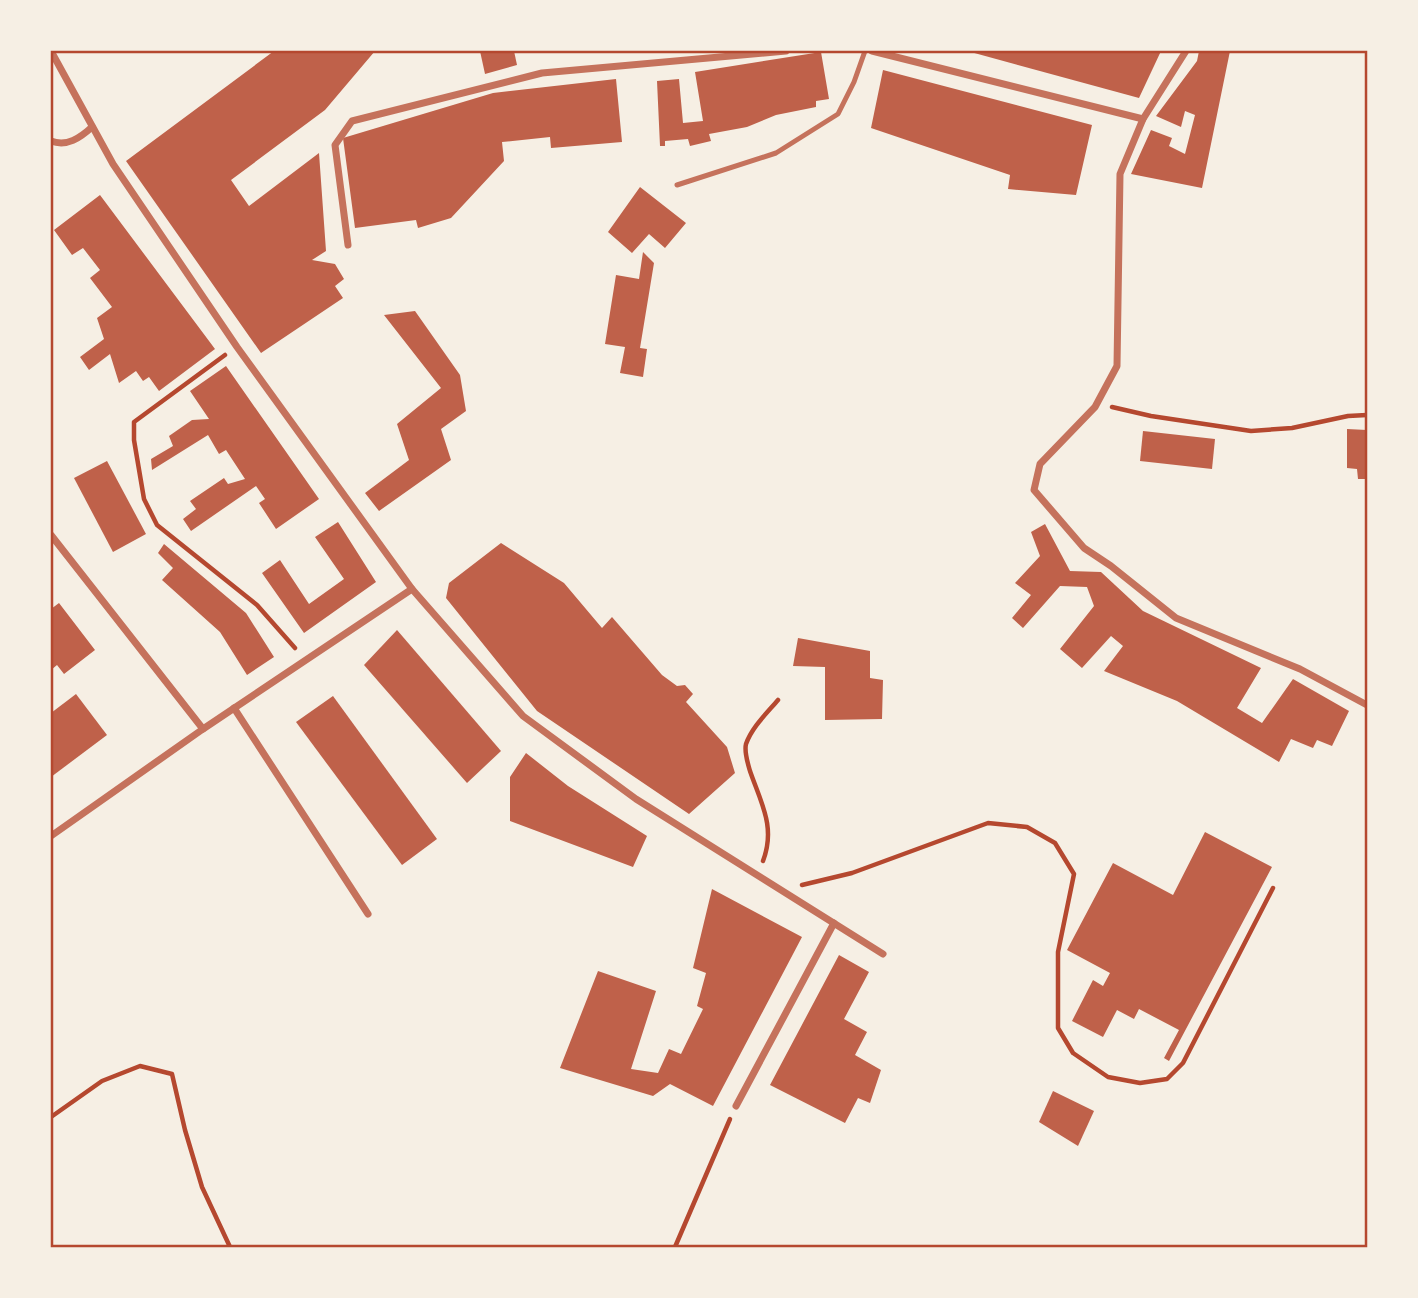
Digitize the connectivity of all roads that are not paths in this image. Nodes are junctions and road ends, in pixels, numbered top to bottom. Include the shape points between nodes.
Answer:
1 (51, 51) edge
2 (786, 51) edge
3 (865, 51) edge
4 (872, 51) edge
5 (1186, 51) edge
6 (1143, 120) junction
7 (92, 127) junction
8 (51, 141) edge
9 (677, 185) dead end
10 (348, 245) dead end
11 (51, 535) edge
12 (412, 589) junction
13 (1367, 705) edge
14 (234, 708) junction
15 (203, 730) junction
16 (51, 836) edge
17 (368, 914) dead end
18 (834, 923) junction
19 (883, 954) dead end
20 (736, 1106) road end

1 - 7 street
2 - 10 street via 542,73 352,121 335,145
3 - 9 lane via 838,114 776,153
4 - 6 street
5 - 6 street
6 - 13 street via 1120,174 1117,366 1095,407 1040,464 1034,490 1084,548 1176,618 1300,669
7 - 8 street via 61,145
7 - 12 street via 237,347
11 - 15 street
12 - 14 street
12 - 18 street via 523,716 636,799
14 - 15 street
14 - 17 street
15 - 16 street
18 - 19 street
18 - 20 street

